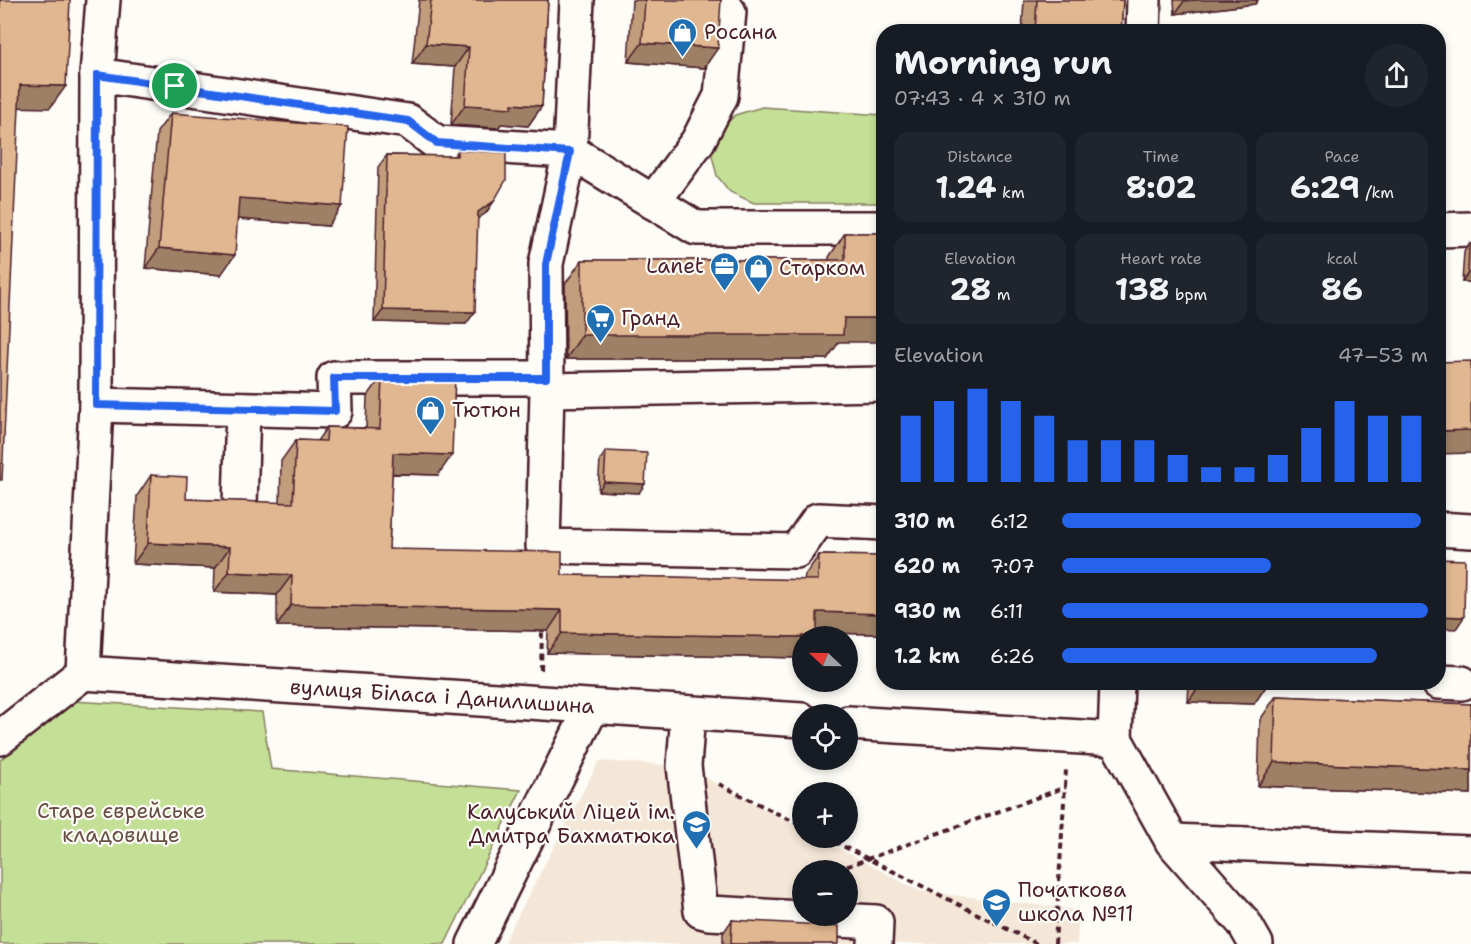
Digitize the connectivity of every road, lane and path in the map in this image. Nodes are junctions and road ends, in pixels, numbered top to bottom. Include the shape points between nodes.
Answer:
1 (103, 0) edge
2 (577, 0) edge
3 (1144, 0) edge
4 (729, 12) dead end
5 (1143, 24) edge
6 (97, 75) junction
7 (570, 152) junction
8 (652, 202) junction
9 (876, 228) edge
10 (1446, 230) edge
11 (1471, 230) edge
12 (546, 384) junction
13 (876, 384) edge
14 (96, 405) junction
15 (243, 409) junction
16 (240, 505) edge
17 (876, 523) edge
18 (1446, 529) edge
19 (1471, 531) edge
20 (83, 673) junction
21 (1117, 690) edge
22 (592, 707) junction
23 (688, 713) junction
24 (792, 719) edge
25 (858, 724) edge
26 (1067, 736) junction
27 (0, 738) edge
28 (1115, 739) junction
29 (684, 766) junction
30 (1066, 787) junction
31 (792, 821) edge
32 (1172, 841) junction
33 (847, 848) edge
34 (1471, 853) edge
35 (869, 859) junction
36 (858, 863) edge
37 (474, 944) edge
38 (875, 944) edge
39 (1037, 944) edge
40 (1055, 944) edge
41 (1256, 944) edge

1 - 6 street
2 - 7 street
3 - 5 street
4 - 8 street via 721,96 698,141
6 - 7 street via 408,121 437,143
6 - 14 street
7 - 8 street
7 - 12 street via 546,264
8 - 9 street via 696,228
10 - 11 street
12 - 13 street
12 - 15 street via 334,378 335,411
12 - 17 street via 543,546 796,551 818,520
14 - 15 street
14 - 20 street
15 - 16 street
18 - 19 street
20 - 22 street, вулиця Біласа і Данилишина
20 - 27 street
21 - 28 street
22 - 23 street, вулиця Біласа і Данилишина
22 - 37 street
23 - 24 street, вулиця Біласа і Данилишина
23 - 29 street
25 - 26 street
26 - 28 street
26 - 30 path
28 - 32 street
29 - 31 path
29 - 38 street via 701,911 876,922
30 - 35 path
30 - 40 path
32 - 34 street
32 - 41 street via 1244,923
33 - 35 path
35 - 36 path
35 - 39 path

